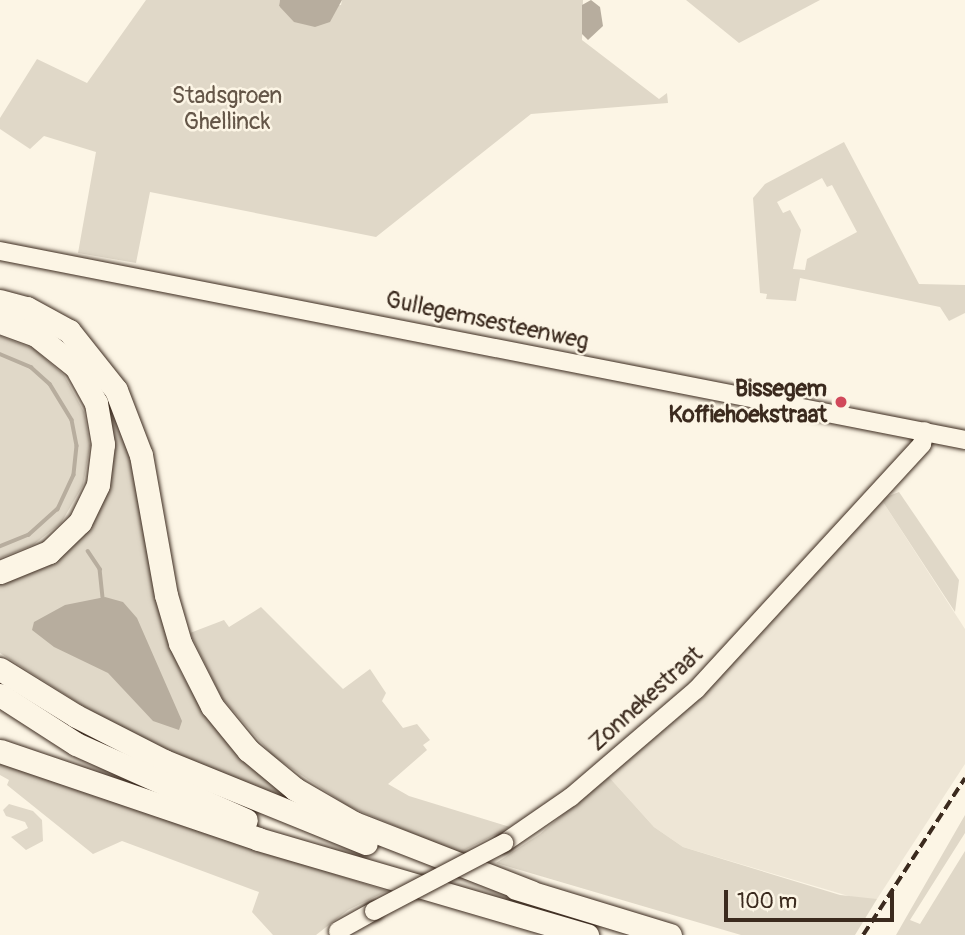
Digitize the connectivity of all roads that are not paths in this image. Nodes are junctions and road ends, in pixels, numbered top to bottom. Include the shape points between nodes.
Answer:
1 (0, 250) edge
2 (0, 301) edge
3 (0, 322) edge
4 (925, 431) junction
5 (965, 440) edge
6 (0, 572) edge
7 (0, 669) edge
8 (0, 695) edge
9 (0, 751) edge
10 (373, 871) junction
11 (531, 892) junction
12 (338, 932) dead end
13 (587, 935) edge
14 (670, 935) edge

1 - 4 street, Gullegemsesteenweg
2 - 11 highway via 27,308 69,331 116,390 141,455 166,595 180,643 212,706 248,750 295,789 354,823
3 - 6 highway via 36,335 76,367 96,403 103,444 97,485 80,522 48,552
4 - 5 street, Gullegemsesteenweg
4 - 12 street, Zonnekestraat, bridge via 922,444 696,690 572,797 504,843
7 - 11 highway via 76,716 215,784 373,845
8 - 10 highway via 76,744 170,789
9 - 10 highway via 258,839
10 - 13 highway
11 - 14 highway

